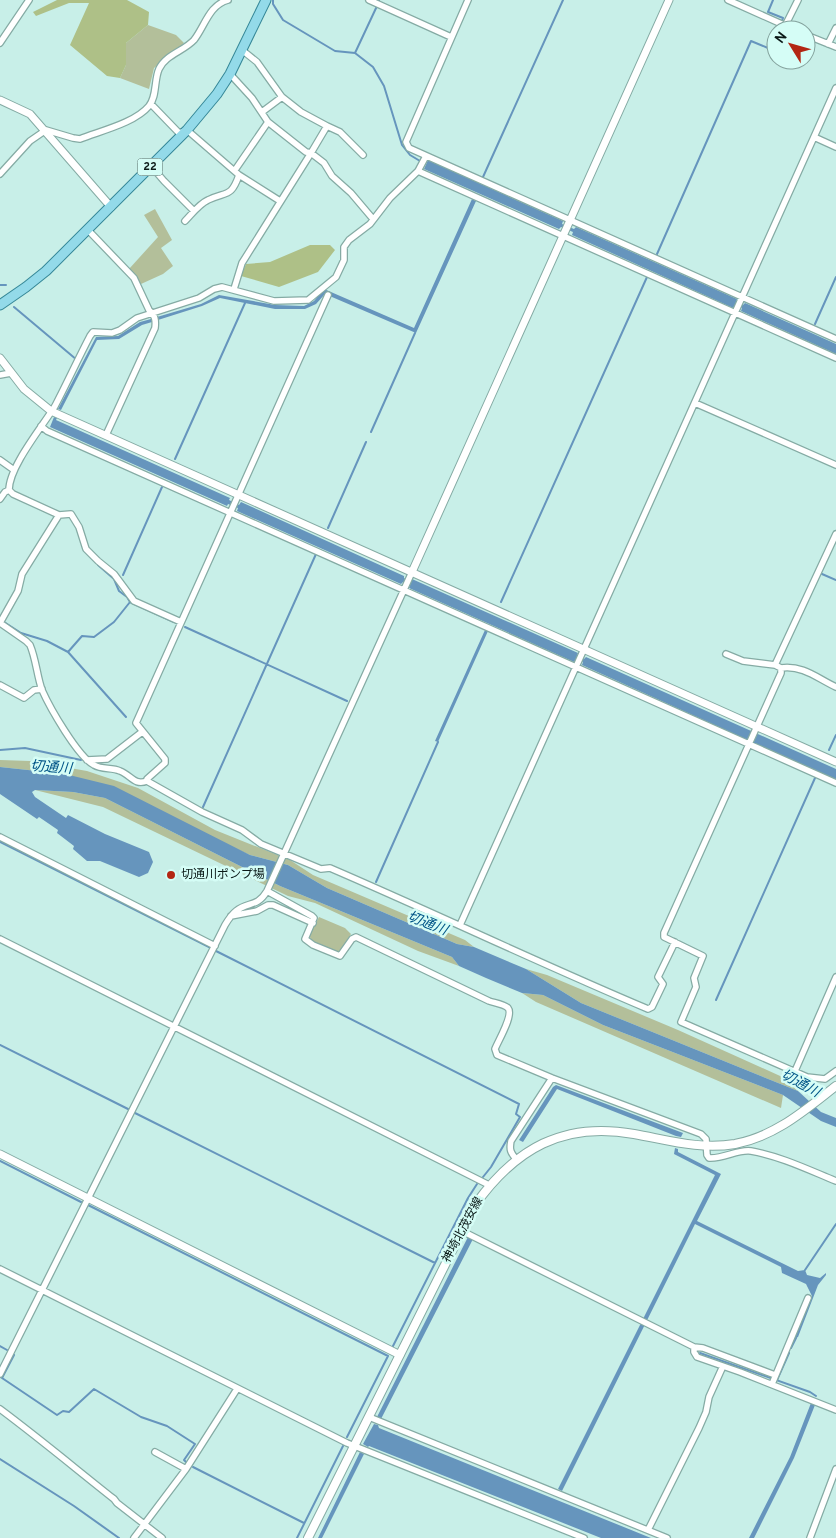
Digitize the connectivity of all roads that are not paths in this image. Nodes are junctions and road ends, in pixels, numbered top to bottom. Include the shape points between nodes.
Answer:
1 (29, 0) edge
2 (228, 0) edge
3 (266, 0) edge
4 (468, 0) edge
5 (669, 0) edge
6 (728, 0) edge
7 (798, 0) edge
8 (373, 1) edge
9 (772, 20) edge
10 (788, 20) edge
11 (836, 28) edge
12 (452, 37) junction
13 (816, 39) edge
14 (0, 43) edge
15 (828, 44) junction
16 (836, 47) edge
17 (242, 50) junction
18 (230, 74) junction
19 (836, 88) edge
20 (282, 97) junction
21 (0, 100) edge
22 (150, 104) junction
23 (262, 112) junction
24 (268, 122) junction
25 (327, 126) junction
26 (46, 130) junction
27 (187, 130) junction
28 (814, 137) junction
29 (836, 147) edge
30 (311, 153) junction
31 (363, 155) dead end
32 (426, 156) junction
33 (151, 166) junction
34 (418, 171) junction
35 (237, 172) junction
36 (0, 174) edge
37 (280, 201) junction
38 (111, 207) junction
39 (194, 211) junction
40 (373, 219) junction
41 (185, 221) dead end
42 (567, 228) junction
43 (88, 230) junction
44 (234, 289) junction
45 (328, 296) dead end
46 (0, 304) edge
47 (739, 304) junction
48 (154, 317) junction
49 (836, 339) edge
50 (0, 358) edge
51 (836, 358) edge
52 (11, 373) junction
53 (0, 375) edge
54 (695, 403) junction
55 (51, 411) junction
56 (41, 426) junction
57 (106, 435) junction
58 (0, 460) edge
59 (836, 465) edge
60 (14, 470) junction
61 (9, 490) junction
62 (238, 494) junction
63 (0, 499) edge
64 (233, 507) junction
65 (59, 515) junction
66 (836, 534) edge
67 (412, 572) junction
68 (405, 584) junction
69 (181, 622) junction
70 (726, 654) dead end
71 (579, 658) junction
72 (778, 667) junction
73 (0, 685) edge
74 (836, 688) edge
75 (42, 689) junction
76 (756, 729) junction
77 (142, 732) junction
78 (749, 743) junction
79 (87, 760) junction
80 (836, 762) edge
81 (146, 781) junction
82 (836, 783) edge
83 (0, 837) edge
84 (283, 854) junction
85 (267, 890) junction
86 (231, 916) junction
87 (313, 923) junction
88 (460, 925) junction
89 (0, 939) edge
90 (675, 942) junction
91 (215, 946) junction
92 (836, 977) edge
93 (174, 1027) junction
94 (795, 1071) junction
95 (836, 1071) edge
96 (552, 1078) junction
97 (834, 1089) edge
98 (706, 1146) junction
99 (0, 1154) edge
100 (516, 1159) junction
101 (836, 1181) edge
102 (489, 1185) junction
103 (88, 1198) junction
104 (468, 1234) junction
105 (0, 1269) edge
106 (42, 1290) junction
107 (808, 1298) dead end
108 (694, 1347) junction
109 (400, 1355) junction
110 (723, 1366) junction
111 (0, 1374) edge
112 (773, 1379) junction
113 (237, 1389) junction
114 (0, 1409) edge
115 (836, 1410) edge
116 (372, 1418) junction
117 (357, 1447) junction
118 (155, 1452) dead end
119 (186, 1469) junction
120 (836, 1469) edge
121 (144, 1524) junction
122 (648, 1530) junction
123 (134, 1538) edge
124 (162, 1538) edge
125 (308, 1538) edge
126 (584, 1538) edge
127 (666, 1538) edge
128 (810, 1538) edge

1 - 14 street
2 - 22 street via 213,9 193,41 164,61
3 - 17 main road, 22
4 - 12 street
5 - 42 street
6 - 9 street
7 - 10 street
8 - 12 street
11 - 15 street
12 - 32 street via 406,142 409,148
13 - 15 street
15 - 16 street
17 - 18 main road, 22
17 - 20 street via 257,62
18 - 23 street
18 - 27 main road, 22 via 218,94
19 - 28 street
20 - 23 street
20 - 25 street
21 - 26 street via 30,114
22 - 26 street via 128,120 80,138
22 - 27 street via 179,133
23 - 24 street
24 - 30 street
24 - 35 street
25 - 30 street
25 - 31 street via 340,132
26 - 36 street via 30,140
26 - 38 street
27 - 33 main road, 22
27 - 35 street
28 - 29 street
28 - 47 street
30 - 37 street
30 - 40 street via 324,162 332,176
32 - 34 street
32 - 42 street
33 - 38 main road, 22
33 - 39 street
34 - 40 street
34 - 42 street
35 - 37 street
35 - 39 street via 235,188 207,200
37 - 44 street via 242,263
38 - 43 main road, 22
39 - 41 street
40 - 44 street via 344,247 344,260 336,277 308,300 274,301
42 - 47 street
42 - 47 street
42 - 67 street
43 - 46 main road, 22 via 46,271
43 - 48 street via 134,278
44 - 48 street via 214,289
45 - 62 street
47 - 49 street
47 - 51 street
47 - 54 street
48 - 55 street via 137,318 112,333 93,332
48 - 57 street via 155,328
50 - 52 street
52 - 53 street
52 - 55 street
54 - 59 street
54 - 71 street
55 - 56 street
55 - 57 street
56 - 60 street
56 - 64 street
57 - 62 street
58 - 60 street
60 - 61 street
61 - 63 street
61 - 65 street
62 - 64 street
62 - 67 street
64 - 68 street
64 - 69 street
65 - 69 street via 70,514 86,549 114,574 134,600
65 - 75 street via 22,574 18,591 0,623 30,645
66 - 72 street
67 - 68 street
67 - 71 street
68 - 71 street
68 - 84 street
69 - 77 street via 136,723
70 - 72 street via 742,661
71 - 76 street
71 - 78 street
71 - 88 street
72 - 74 street via 808,672
72 - 76 street via 781,673
73 - 75 street via 24,698 34,690
75 - 79 street
76 - 78 street
76 - 80 street
77 - 79 street via 107,759
77 - 81 street via 165,759
78 - 82 street
78 - 90 street via 664,933 664,937
79 - 81 street via 95,766 124,772 141,784
81 - 84 street
83 - 91 street
84 - 85 street
84 - 88 street via 320,869 330,868
85 - 86 street via 260,900 236,910
85 - 87 street via 312,916
86 - 87 street via 273,905
86 - 91 street
87 - 96 street via 305,939 313,945 340,956 356,937 507,1007 509,1018 495,1052
88 - 90 street via 648,1009 663,984 658,977
89 - 93 street
90 - 94 street via 703,956 694,978 696,987 681,1022
91 - 93 street
92 - 94 street
93 - 102 street
93 - 103 street
94 - 95 street via 825,1079
96 - 98 street via 701,1134 706,1139
96 - 100 street via 512,1141 511,1153
97 - 98 main road, 神埼北茂安線 via 778,1129 736,1144
98 - 100 main road, 神埼北茂安線 via 597,1130 554,1139
98 - 101 street via 709,1158 751,1151
99 - 103 street
100 - 102 main road, 神埼北茂安線
102 - 104 main road, 神埼北茂安線 via 475,1206
103 - 106 street
103 - 109 street
104 - 108 street
104 - 109 main road, 神埼北茂安線
105 - 106 street
106 - 111 street
106 - 113 street
107 - 112 street
108 - 110 street via 697,1357
108 - 112 street
109 - 116 main road, 神埼北茂安線
110 - 112 street
110 - 122 street via 699,1428
112 - 115 street
113 - 117 street
113 - 119 street
114 - 121 street
116 - 117 main road, 神埼北茂安線
116 - 122 street
117 - 125 main road, 神埼北茂安線
117 - 126 street
118 - 119 street
119 - 121 street
120 - 128 street
121 - 123 street
121 - 124 street
122 - 127 street

